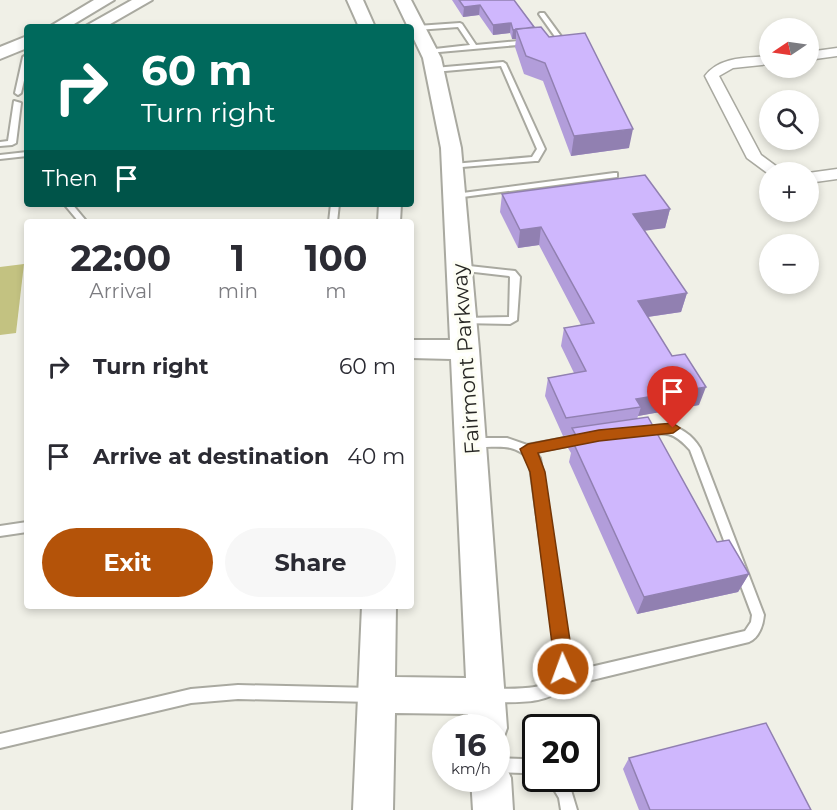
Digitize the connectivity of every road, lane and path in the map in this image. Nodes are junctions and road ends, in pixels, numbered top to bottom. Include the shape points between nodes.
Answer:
1 (106, 0) edge
2 (144, 0) edge
3 (355, 0) edge
4 (403, 0) edge
5 (542, 14) dead end
6 (62, 24) edge
7 (98, 24) edge
8 (366, 24) edge
9 (474, 47) junction
10 (426, 50) junction
11 (24, 52) edge
12 (837, 52) edge
13 (0, 54) edge
14 (24, 54) edge
15 (819, 54) edge
16 (759, 61) edge
17 (24, 66) edge
18 (0, 68) edge
19 (18, 93) dead end
20 (18, 103) dead end
21 (0, 144) edge
22 (24, 154) edge
23 (0, 157) edge
24 (761, 162) edge
25 (453, 166) junction
26 (837, 174) edge
27 (614, 175) dead end
28 (819, 176) edge
29 (455, 196) junction
30 (70, 207) edge
31 (80, 219) edge
32 (460, 268) junction
33 (464, 321) junction
34 (414, 349) edge
35 (466, 350) junction
36 (631, 432) edge
37 (599, 435) edge
38 (472, 442) junction
39 (528, 449) junction
40 (24, 527) edge
41 (0, 531) edge
42 (379, 609) edge
43 (560, 681) junction
44 (376, 695) junction
45 (488, 712) edge
46 (0, 741) edge
47 (492, 792) edge
48 (564, 792) edge
49 (374, 810) edge
50 (493, 810) edge
51 (569, 810) edge

1 - 6 main road
2 - 7 main road
3 - 8 main road
4 - 10 main road, Fairmont Parkway
5 - 9 lane via 561,39
9 - 10 lane
9 - 10 lane via 460,25
10 - 25 main road, Fairmont Parkway via 443,101
10 - 25 lane via 503,64 541,150 535,159
11 - 13 main road
12 - 15 street
14 - 18 main road
16 - 24 street via 724,66 712,73 712,79 755,158
17 - 19 lane
20 - 21 lane via 12,143
22 - 23 lane
25 - 29 main road, Fairmont Parkway
26 - 28 street
27 - 29 lane
29 - 32 main road, Fairmont Parkway
30 - 31 lane
32 - 33 main road, Fairmont Parkway
32 - 33 lane via 512,273 515,277 514,318
33 - 35 main road, Fairmont Parkway
34 - 35 main road
35 - 38 main road, Fairmont Parkway
36 - 43 lane via 673,428 681,431 695,448 758,615 758,624 749,636
37 - 39 lane
38 - 39 lane via 509,443
38 - 45 main road, Fairmont Parkway
39 - 43 lane via 537,472 564,661
40 - 41 lane
42 - 44 main road
43 - 45 lane
44 - 45 main road
44 - 46 lane via 238,692 191,696
44 - 49 main road
47 - 50 main road
48 - 51 lane

